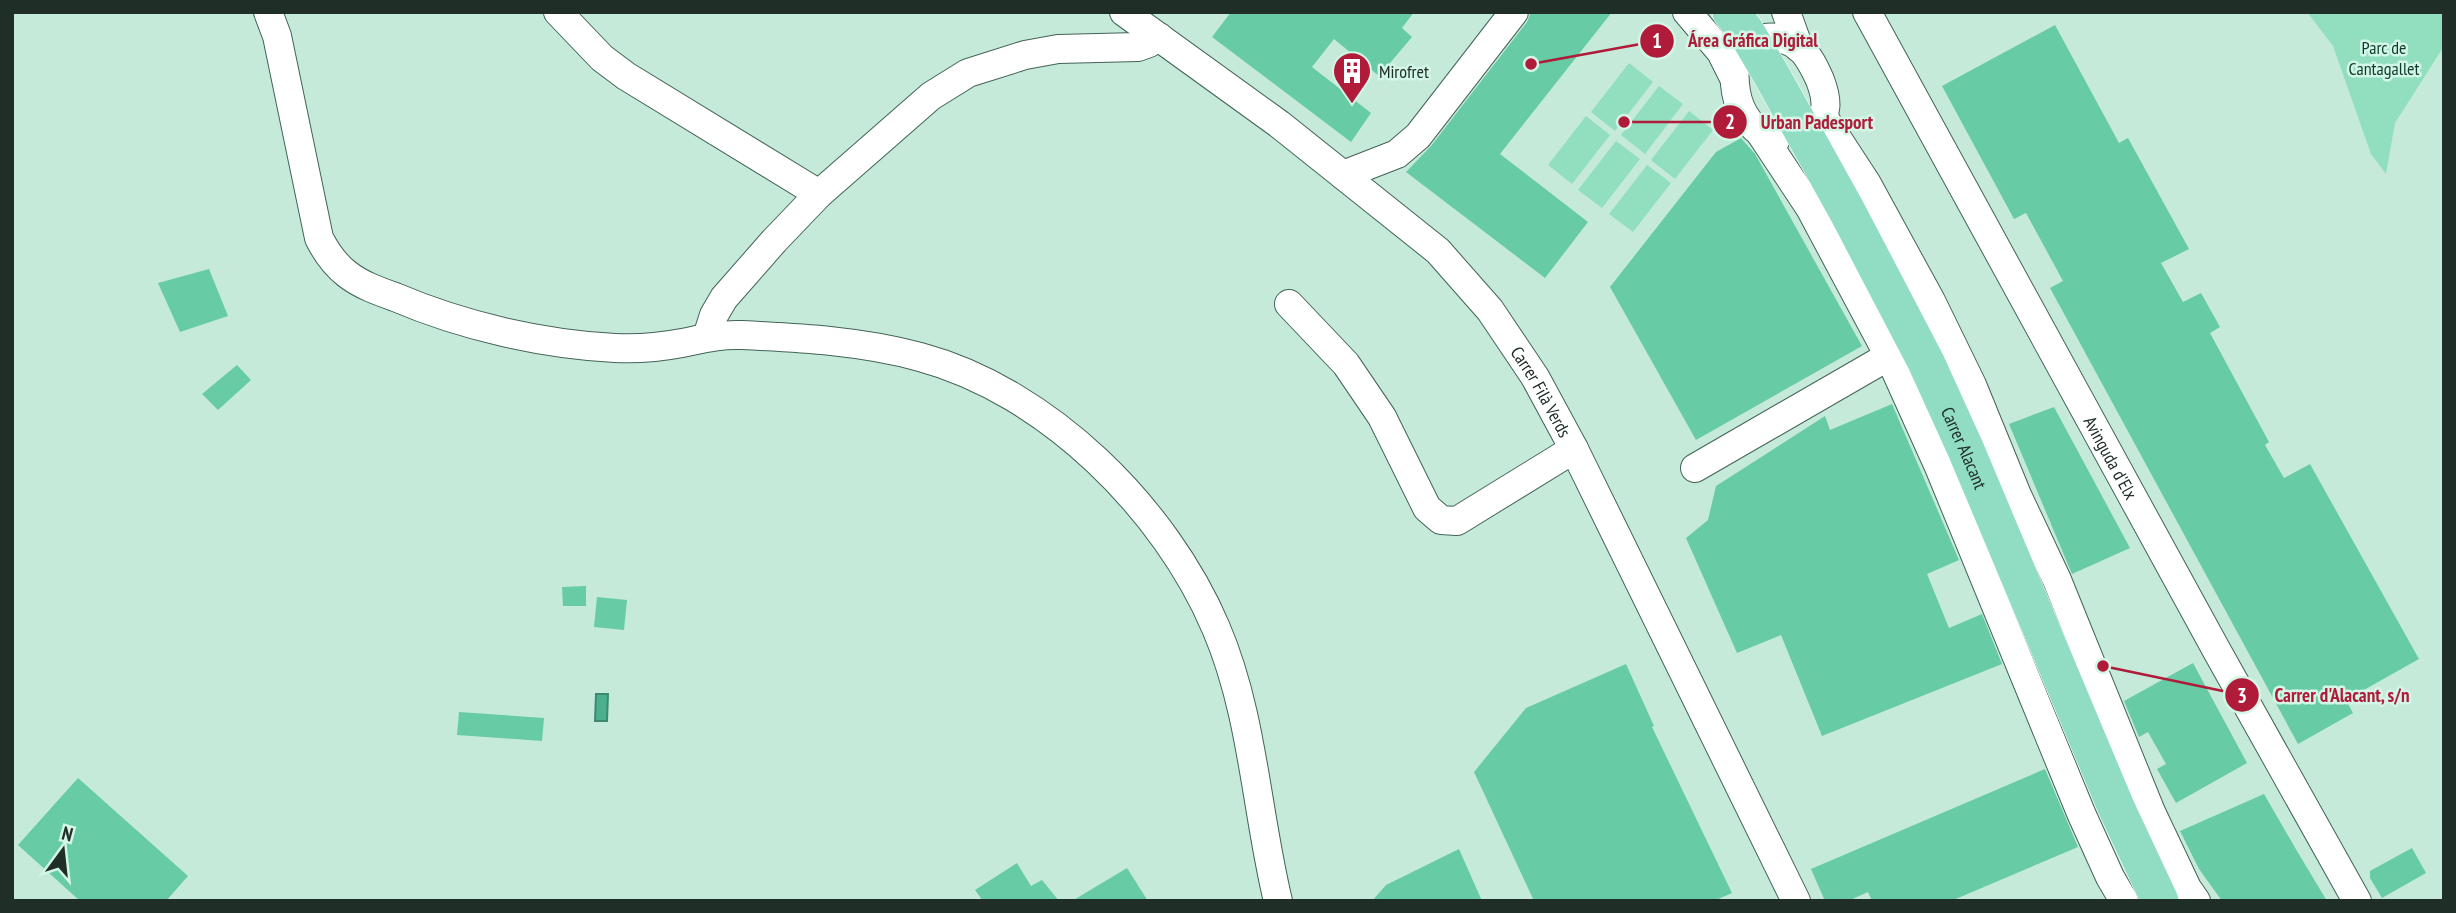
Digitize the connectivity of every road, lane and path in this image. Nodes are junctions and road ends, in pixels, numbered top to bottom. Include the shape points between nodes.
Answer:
1 (268, 12) edge
2 (558, 12) edge
3 (1124, 12) edge
4 (1514, 12) edge
5 (1688, 12) edge
6 (1867, 12) edge
7 (1746, 34) edge
8 (1158, 37) junction
9 (1794, 134) junction
10 (1343, 175) junction
11 (819, 194) junction
12 (1289, 304) dead end
13 (707, 337) junction
14 (1889, 356) junction
15 (1574, 449) junction
16 (1695, 468) dead end
17 (2186, 900) edge
18 (1278, 901) edge
19 (1796, 901) edge
20 (2124, 901) edge
21 (2357, 901) edge

1 - 13 street via 319,238 345,273 423,309 576,344 618,348
2 - 11 street via 601,58 626,76
3 - 8 street, Carrer Filà Verds
4 - 10 street via 1418,136 1397,154
5 - 7 street, Carrer Alacant via 1721,51
6 - 21 street, Avinguda d'Elx
7 - 9 main road, Carrer Alacant
7 - 9 street via 1787,40 1810,61 1825,102
8 - 10 street, Carrer Filà Verds
8 - 11 street via 1138,47 1058,49 1025,55 968,73 911,111
9 - 14 street, Carrer Alacant via 1810,208
9 - 17 main road, Carrer Alacant via 1826,174 1921,352 2116,807
9 - 17 street, Carrer Alacant via 1867,184 1931,301 2057,580
10 - 15 street, Carrer Filà Verds via 1438,251 1490,310 1535,377
11 - 13 street via 724,298
12 - 15 street via 1346,364 1382,417 1427,508 1441,520 1457,521
13 - 18 street via 858,344 923,358 1016,400 1102,466 1160,531 1216,628 1238,695
14 - 16 street
14 - 20 street, Carrer Alacant via 2081,813
15 - 19 street, Carrer Filà Verds

